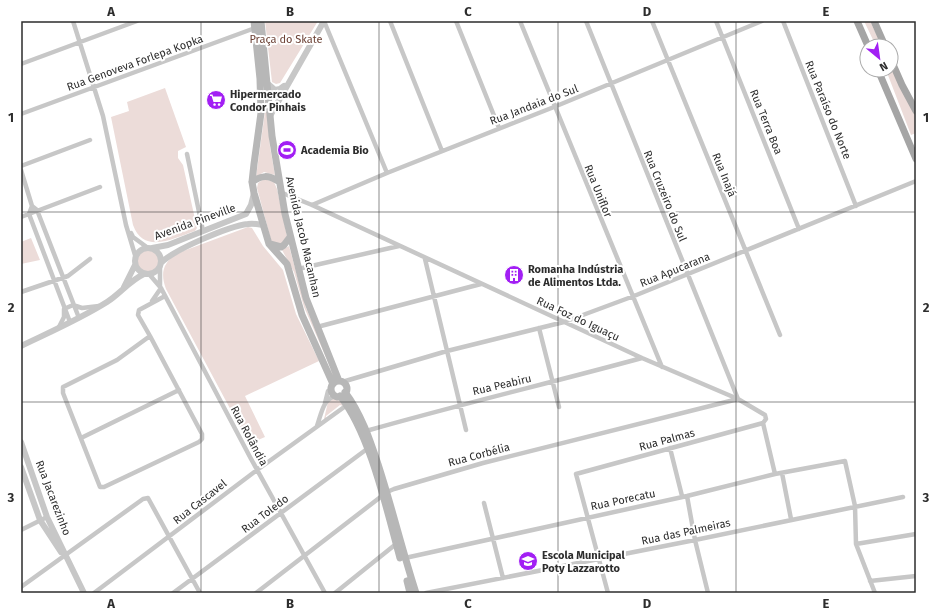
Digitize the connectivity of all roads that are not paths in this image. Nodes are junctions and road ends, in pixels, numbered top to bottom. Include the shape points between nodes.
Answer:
1 (73, 21) edge
2 (137, 21) edge
3 (261, 21) edge
4 (324, 21) edge
5 (390, 21) edge
6 (456, 21) edge
7 (520, 21) edge
8 (586, 21) edge
9 (652, 21) edge
10 (716, 21) edge
11 (762, 21) edge
12 (783, 21) edge
13 (857, 21) edge
14 (874, 21) edge
15 (254, 24) edge
16 (723, 37) junction
17 (864, 38) edge
18 (881, 38) edge
19 (80, 42) junction
20 (668, 60) junction
21 (21, 64) edge
22 (881, 78) edge
23 (899, 78) edge
24 (289, 80) junction
25 (267, 83) junction
26 (611, 84) junction
27 (95, 88) junction
28 (554, 107) junction
29 (916, 111) edge
30 (21, 114) edge
31 (270, 116) junction
32 (499, 128) junction
33 (916, 138) edge
34 (90, 140) dead end
35 (910, 145) junction
36 (442, 151) junction
37 (187, 154) dead end
38 (916, 159) edge
39 (21, 166) edge
40 (21, 170) edge
41 (387, 173) junction
42 (916, 180) edge
43 (278, 181) junction
44 (252, 182) junction
45 (100, 187) dead end
46 (254, 192) junction
47 (280, 192) junction
48 (312, 205) junction
49 (32, 206) junction
50 (856, 206) junction
51 (37, 210) junction
52 (29, 214) junction
53 (21, 217) edge
54 (237, 218) junction
55 (126, 225) junction
56 (240, 225) junction
57 (263, 225) junction
58 (799, 229) junction
59 (203, 231) junction
60 (290, 237) junction
61 (182, 239) junction
62 (269, 243) junction
63 (399, 246) junction
64 (185, 247) junction
65 (150, 248) junction
66 (746, 251) junction
67 (135, 255) junction
68 (90, 259) dead end
69 (425, 259) junction
70 (135, 265) junction
71 (160, 265) junction
72 (298, 269) junction
73 (146, 274) junction
74 (687, 275) junction
75 (62, 278) junction
76 (54, 280) junction
77 (481, 284) junction
78 (161, 287) junction
79 (123, 289) junction
80 (21, 292) edge
81 (164, 296) junction
82 (634, 296) junction
83 (433, 297) junction
84 (152, 301) junction
85 (73, 305) junction
86 (101, 306) junction
87 (64, 309) junction
88 (75, 311) junction
89 (67, 315) junction
90 (79, 318) junction
91 (70, 322) junction
92 (564, 322) junction
93 (59, 327) junction
94 (317, 328) junction
95 (539, 328) junction
96 (780, 335) dead end
97 (150, 336) junction
98 (21, 346) edge
99 (447, 351) junction
100 (642, 358) junction
101 (662, 367) junction
102 (553, 382) junction
103 (336, 384) junction
104 (179, 390) junction
105 (340, 395) junction
106 (738, 399) junction
107 (325, 403) junction
108 (460, 404) junction
109 (347, 405) junction
110 (559, 407) dead end
111 (763, 423) junction
112 (317, 426) junction
113 (466, 430) dead end
114 (366, 431) junction
115 (81, 438) junction
116 (21, 442) edge
117 (670, 448) junction
118 (367, 449) junction
119 (21, 467) edge
120 (31, 470) junction
121 (257, 470) junction
122 (782, 473) junction
123 (775, 474) junction
124 (22, 475) edge
125 (385, 494) junction
126 (685, 496) junction
127 (903, 496) dead end
128 (484, 503) dead end
129 (855, 506) junction
130 (281, 513) junction
131 (47, 517) junction
132 (588, 517) junction
133 (791, 519) junction
134 (40, 520) junction
135 (21, 530) edge
136 (916, 534) edge
137 (169, 537) junction
138 (494, 538) junction
139 (695, 540) junction
140 (396, 544) junction
141 (856, 544) junction
142 (65, 556) junction
143 (305, 556) junction
144 (405, 558) junction
145 (599, 559) junction
146 (916, 576) edge
147 (503, 578) junction
148 (192, 579) junction
149 (870, 581) junction
150 (21, 587) edge
151 (84, 593) edge
152 (94, 593) edge
153 (174, 593) edge
154 (200, 593) edge
155 (256, 593) edge
156 (325, 593) edge
157 (335, 593) edge
158 (410, 593) edge
159 (416, 593) edge
160 (426, 593) edge
161 (607, 593) edge
162 (708, 593) edge
163 (874, 593) edge

1 - 19 street
2 - 19 street
3 - 25 main road, Avenida Jacob Macanhan
4 - 24 street
4 - 41 street
5 - 36 street
6 - 32 street
7 - 28 street, Rua Uniflor
8 - 26 street, Rua Cruzeiro do Sul
9 - 20 street, Rua Inajá
10 - 16 street, Rua Terra Boa
11 - 16 street, Rua Jandaia do Sul
12 - 50 street, Rua Paraíso do Norte
13 - 17 main road
14 - 18 main road
15 - 27 street, Rua Genoveva Forlepa Kopka
15 - 44 main road, Avenida Jacob Macanhan via 261,113
16 - 20 street, Rua Jandaia do Sul
16 - 58 street, Rua Terra Boa
19 - 21 street
19 - 27 street
20 - 26 street, Rua Jandaia do Sul
20 - 66 street, Rua Inajá
22 - 35 main road
23 - 29 main road
24 - 25 street via 278,90
24 - 31 street
25 - 31 main road, Avenida Jacob Macanhan
26 - 28 street, Rua Jandaia do Sul
26 - 74 street, Rua Cruzeiro do Sul
27 - 30 street, Rua Genoveva Forlepa Kopka
27 - 55 street
28 - 32 street, Rua Jandaia do Sul
28 - 82 street, Rua Uniflor
31 - 43 main road, Avenida Jacob Macanhan
32 - 36 street, Rua Jandaia do Sul
33 - 35 main road
34 - 39 street
35 - 38 main road
36 - 41 street, Rua Jandaia do Sul
37 - 59 street
40 - 49 street
41 - 48 street, Rua Jandaia do Sul
42 - 50 street, Rua Apucarana
43 - 44 main road via 262,176
43 - 47 main road, Avenida Jacob Macanhan
44 - 46 main road, Avenida Jacob Macanhan
45 - 51 street
46 - 54 street, Avenida Pineville via 249,210
46 - 57 main road, Avenida Jacob Macanhan
47 - 48 street, Rua Foz do Iguaçu
47 - 60 main road, Avenida Jacob Macanhan
48 - 63 street, Rua Foz do Iguaçu
49 - 51 street
49 - 52 street
50 - 58 street, Rua Apucarana
51 - 52 street
51 - 75 street
52 - 53 street
52 - 76 street
54 - 56 street
54 - 59 street, Avenida Pineville
55 - 65 street via 133,237
55 - 67 street
56 - 57 street, Avenida Pineville
56 - 64 street, Avenida Pineville
57 - 62 main road, Avenida Jacob Macanhan
58 - 66 street, Rua Apucarana
59 - 61 street, Avenida Pineville
60 - 62 main road via 281,247
60 - 72 main road, Avenida Jacob Macanhan
61 - 64 street
61 - 65 street, Avenida Pineville
62 - 103 main road, Avenida Jacob Macanhan via 286,264 302,315
63 - 69 street, Rua Foz do Iguaçu
63 - 72 street
64 - 71 street, Avenida Pineville via 169,255
65 - 67 street via 140,250
65 - 71 street via 159,253
66 - 74 street, Rua Apucarana
66 - 96 street, Rua Inajá
67 - 70 street
68 - 75 street via 76,271
69 - 77 street, Rua Foz do Iguaçu
69 - 83 street
70 - 73 street via 137,270
70 - 79 street
71 - 73 street via 155,272
71 - 78 street, Rua Rolândia
72 - 94 main road, Avenida Jacob Macanhan
73 - 78 street, Rua Rolândia
73 - 79 street via 136,278
74 - 82 street, Rua Apucarana
74 - 106 street, Rua Cruzeiro do Sul
75 - 76 street
75 - 85 street
76 - 80 street
76 - 87 street
77 - 83 street
77 - 92 street, Rua Foz do Iguaçu
78 - 81 street, Rua Rolândia
78 - 84 street
79 - 86 street
81 - 84 street
81 - 121 street, Rua Rolândia
82 - 92 street, Rua Apucarana
82 - 101 street, Rua Uniflor
83 - 94 street
83 - 99 street
84 - 97 street via 139,310 138,315
85 - 86 street via 82,308
85 - 87 street
85 - 88 street
86 - 90 street
87 - 89 street
87 - 93 street via 64,318
88 - 89 street
88 - 90 street
89 - 91 street
90 - 91 street
91 - 93 street
92 - 95 street, Rua Apucarana
92 - 100 street, Rua Foz do Iguaçu
93 - 98 street
94 - 103 main road, Avenida Jacob Macanhan
95 - 99 street, Rua Apucarana
95 - 102 street
97 - 104 street
97 - 115 street via 117,360 62,386
99 - 103 street, Rua Apucarana
99 - 108 street
100 - 101 street, Rua Foz do Iguaçu
100 - 102 street, Rua Peabiru
101 - 106 street, Rua Foz do Iguaçu
102 - 108 street, Rua Peabiru
102 - 110 street
103 - 105 main road via 333,393
103 - 105 main road via 346,386
103 - 107 street via 328,391
104 - 115 street
104 - 115 street via 202,434 199,442 102,488 97,483
105 - 107 street via 330,398
105 - 109 main road
105 - 114 main road
106 - 111 street, Rua Foz do Iguaçu via 765,415
106 - 125 street, Rua Corbélia via 483,463 406,484
107 - 112 street
108 - 113 street
108 - 114 street, Rua Peabiru
109 - 112 street, Rua Cascavel
109 - 118 main road
111 - 117 street, Rua Palmas
111 - 123 street
112 - 121 street, Rua Cascavel
114 - 125 main road
116 - 120 street, Rua Jacarezinho
117 - 126 street
117 - 132 street, Rua Palmas via 576,474
118 - 125 main road
118 - 130 street, Rua Toledo
119 - 124 street, Rua Jacarezinho
120 - 124 street
120 - 131 street, Rua Jacarezinho
121 - 130 street, Rua Rolândia
121 - 137 street, Rua Cascavel
122 - 123 street, Rua Porecatu
122 - 129 street, Rua Porecatu via 845,461
122 - 133 street
123 - 126 street, Rua Porecatu
124 - 134 street, Rua Jacarezinho
125 - 140 main road
125 - 143 street, Rua Corbélia
125 - 144 main road
126 - 132 street, Rua Porecatu
126 - 139 street
127 - 129 street, Rua das Palmeiras
128 - 138 street
129 - 133 street, Rua das Palmeiras
129 - 141 street
130 - 143 street, Rua Rolândia
130 - 148 street, Rua Toledo
131 - 134 street
131 - 142 street, Rua Jacarezinho
132 - 138 street, Rua Porecatu
132 - 145 street
133 - 139 street, Rua das Palmeiras
134 - 135 street
134 - 142 street, Rua Jacarezinho
136 - 141 street
137 - 142 street via 148,498 143,499
137 - 148 street
137 - 152 street, Rua Cascavel
138 - 144 street, Rua Porecatu
138 - 147 street
139 - 145 street, Rua das Palmeiras
139 - 162 street
140 - 157 street
140 - 158 main road
141 - 149 street
142 - 150 street
142 - 151 street, Rua Jacarezinho
143 - 155 street, Rua Corbélia
143 - 156 street, Rua Rolândia
144 - 159 main road
145 - 147 street, Rua das Palmeiras
145 - 161 street
146 - 149 street
147 - 160 street, Rua das Palmeiras
148 - 153 street, Rua Toledo
148 - 154 street
149 - 163 street

